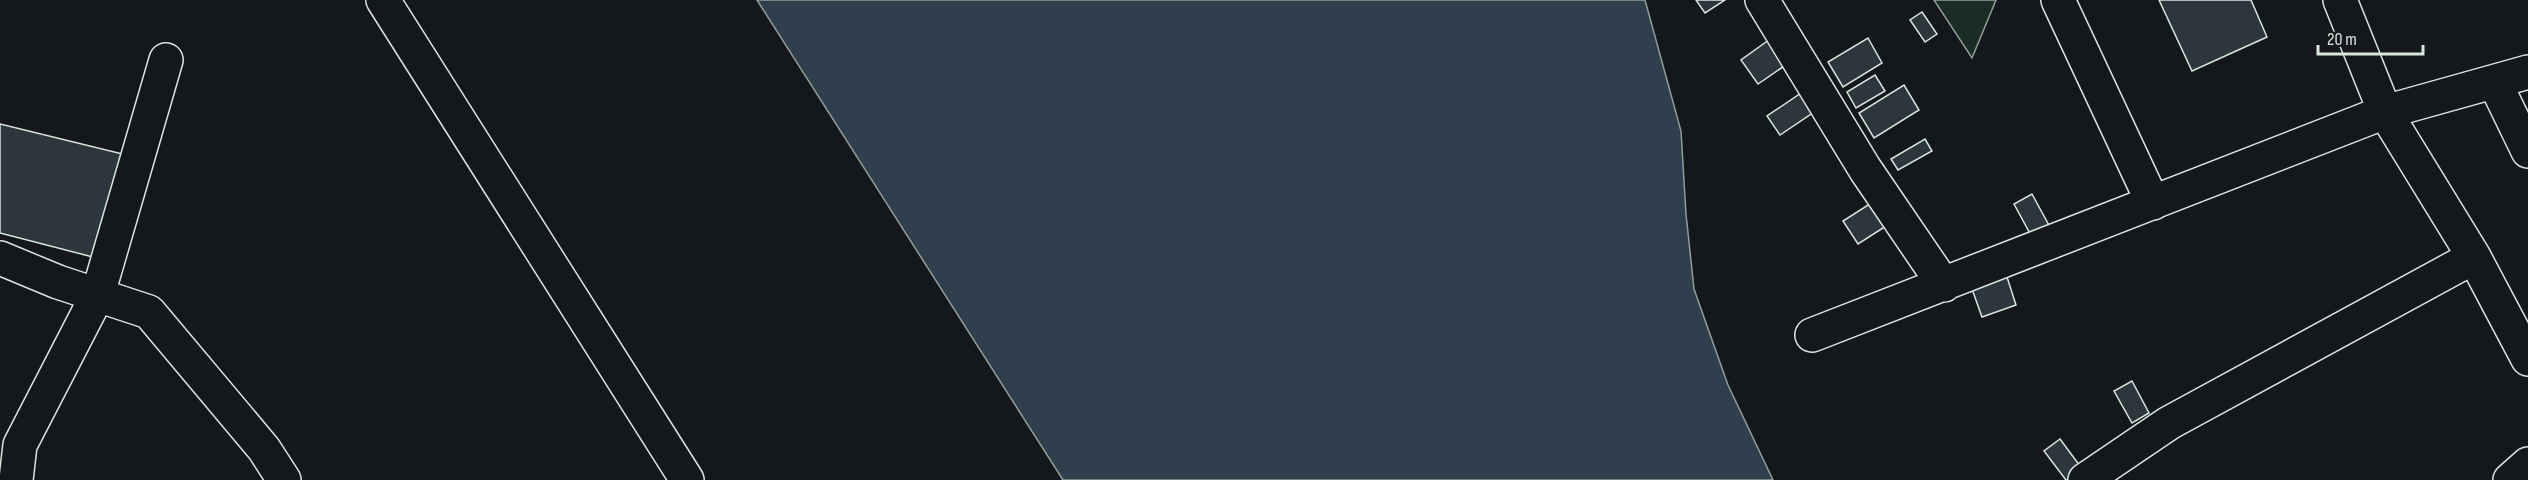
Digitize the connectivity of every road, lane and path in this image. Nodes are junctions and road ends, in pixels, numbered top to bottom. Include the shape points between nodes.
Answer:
1 (383, 0) edge
2 (1762, 0) edge
3 (2058, 0) edge
4 (2340, 0) edge
5 (166, 60) dead end
6 (2528, 72) edge
7 (2495, 83) junction
8 (2385, 112) junction
9 (2528, 151) edge
10 (2153, 203) junction
11 (2474, 257) junction
12 (0, 258) edge
13 (1944, 285) junction
14 (98, 294) junction
15 (1812, 335) dead end
16 (2528, 359) edge
17 (2528, 464) edge
18 (16, 480) edge
19 (284, 480) edge
20 (687, 480) edge
21 (2085, 480) edge
22 (2510, 480) edge

1 - 20 street
2 - 13 street via 1864,169
3 - 10 street
4 - 8 street
5 - 14 street
6 - 7 street
7 - 8 street
7 - 9 street
8 - 10 street
8 - 11 street
10 - 13 street
11 - 16 street
11 - 21 street via 2169,423
12 - 14 street
13 - 15 street
14 - 18 street via 20,445
14 - 19 street via 149,312 264,449
17 - 22 street

